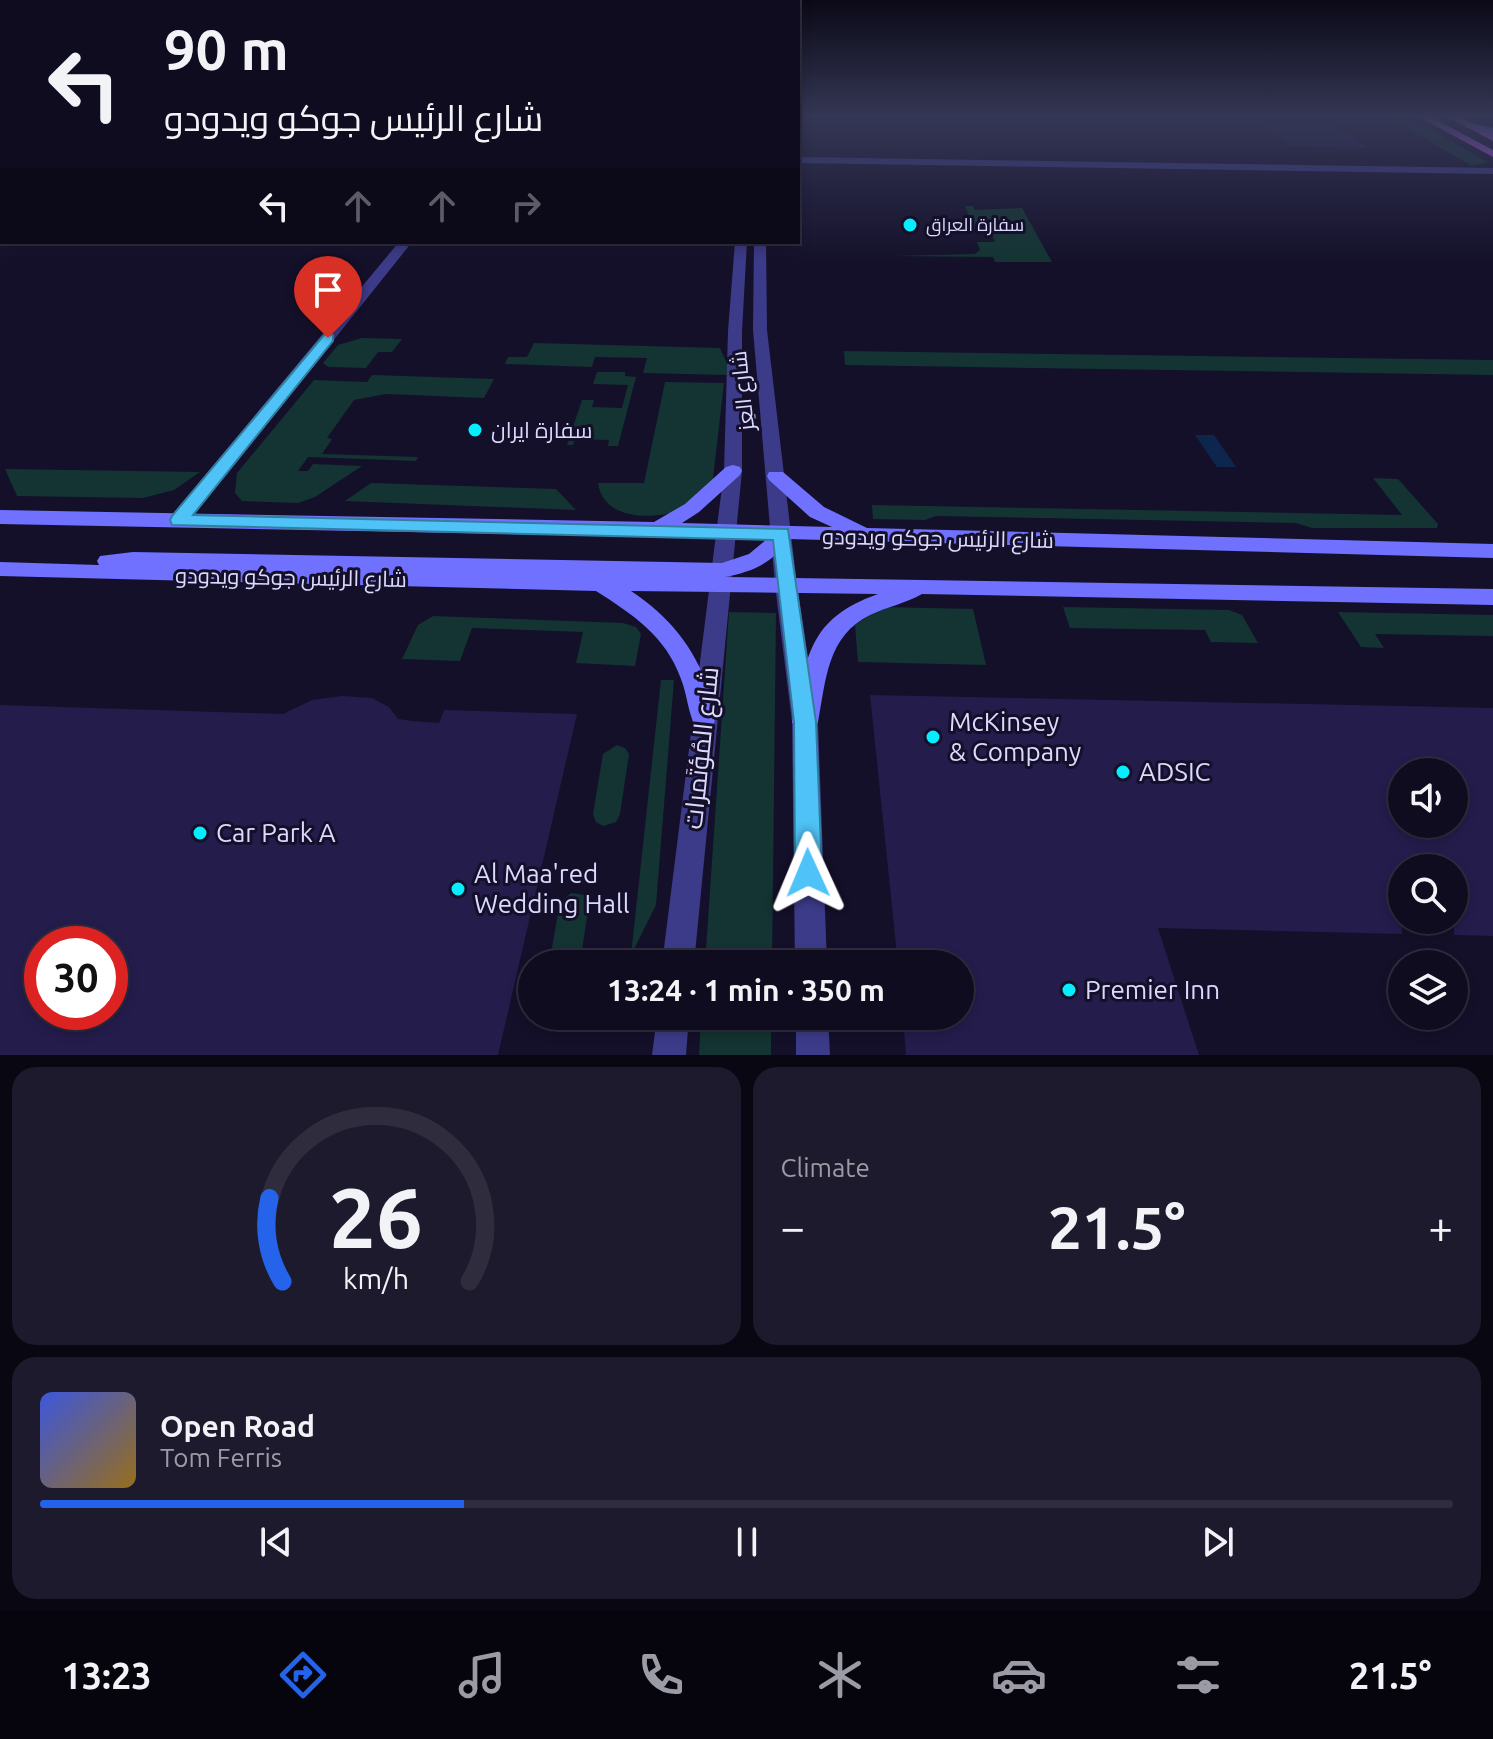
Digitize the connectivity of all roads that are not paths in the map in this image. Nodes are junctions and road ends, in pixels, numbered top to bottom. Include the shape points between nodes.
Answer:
1 (1134, 165) edge
2 (1493, 169) edge
3 (404, 244) edge
4 (741, 244) edge
5 (760, 244) edge
6 (733, 471) junction
7 (776, 476) junction
8 (0, 517) edge
9 (179, 520) junction
10 (658, 529) junction
11 (727, 533) junction
12 (781, 534) junction
13 (867, 536) junction
14 (1493, 551) edge
15 (0, 569) edge
16 (56, 571) junction
17 (721, 578) junction
18 (601, 584) junction
19 (786, 585) junction
20 (924, 586) junction
21 (1493, 597) edge
22 (704, 719) junction
23 (805, 722) junction
24 (679, 950) edge
25 (811, 950) edge
26 (672, 1030) edge
27 (812, 1030) edge
28 (669, 1055) edge
29 (813, 1055) edge

1 - 2 street
3 - 9 street
4 - 6 street, شارع العِز
5 - 7 street, شارع العِز via 760,330
6 - 10 street via 692,508
6 - 11 street, شارع العِز
7 - 12 street, شارع العِز
7 - 13 street via 817,512
8 - 9 street, شارع الرئيس جوكو ويدودو
9 - 10 street, شارع الرئيس جوكو ويدودو
10 - 11 street, شارع الرئيس جوكو ويدودو
11 - 12 street, شارع الرئيس جوكو ويدودو
11 - 17 street, شارع المُؤتَمرات
12 - 13 street, شارع الرئيس جوكو ويدودو
12 - 17 street via 760,558
12 - 19 street
13 - 14 street, شارع الرئيس جوكو ويدودو
15 - 16 street, شارع الرئيس جوكو ويدودو
16 - 17 street via 133,559
16 - 18 street, شارع الرئيس جوكو ويدودو
17 - 18 street, شارع الرئيس جوكو ويدودو
17 - 19 street, شارع الرئيس جوكو ويدودو
17 - 22 street, شارع المُؤتَمرات
18 - 22 street via 639,605 671,635 693,673
19 - 20 street, شارع الرئيس جوكو ويدودو
19 - 23 street
20 - 21 street, شارع الرئيس جوكو ويدودو
20 - 23 street via 858,612 836,627 822,655
22 - 24 street, شارع المُؤتَمرات
23 - 25 street
26 - 28 street
27 - 29 street

